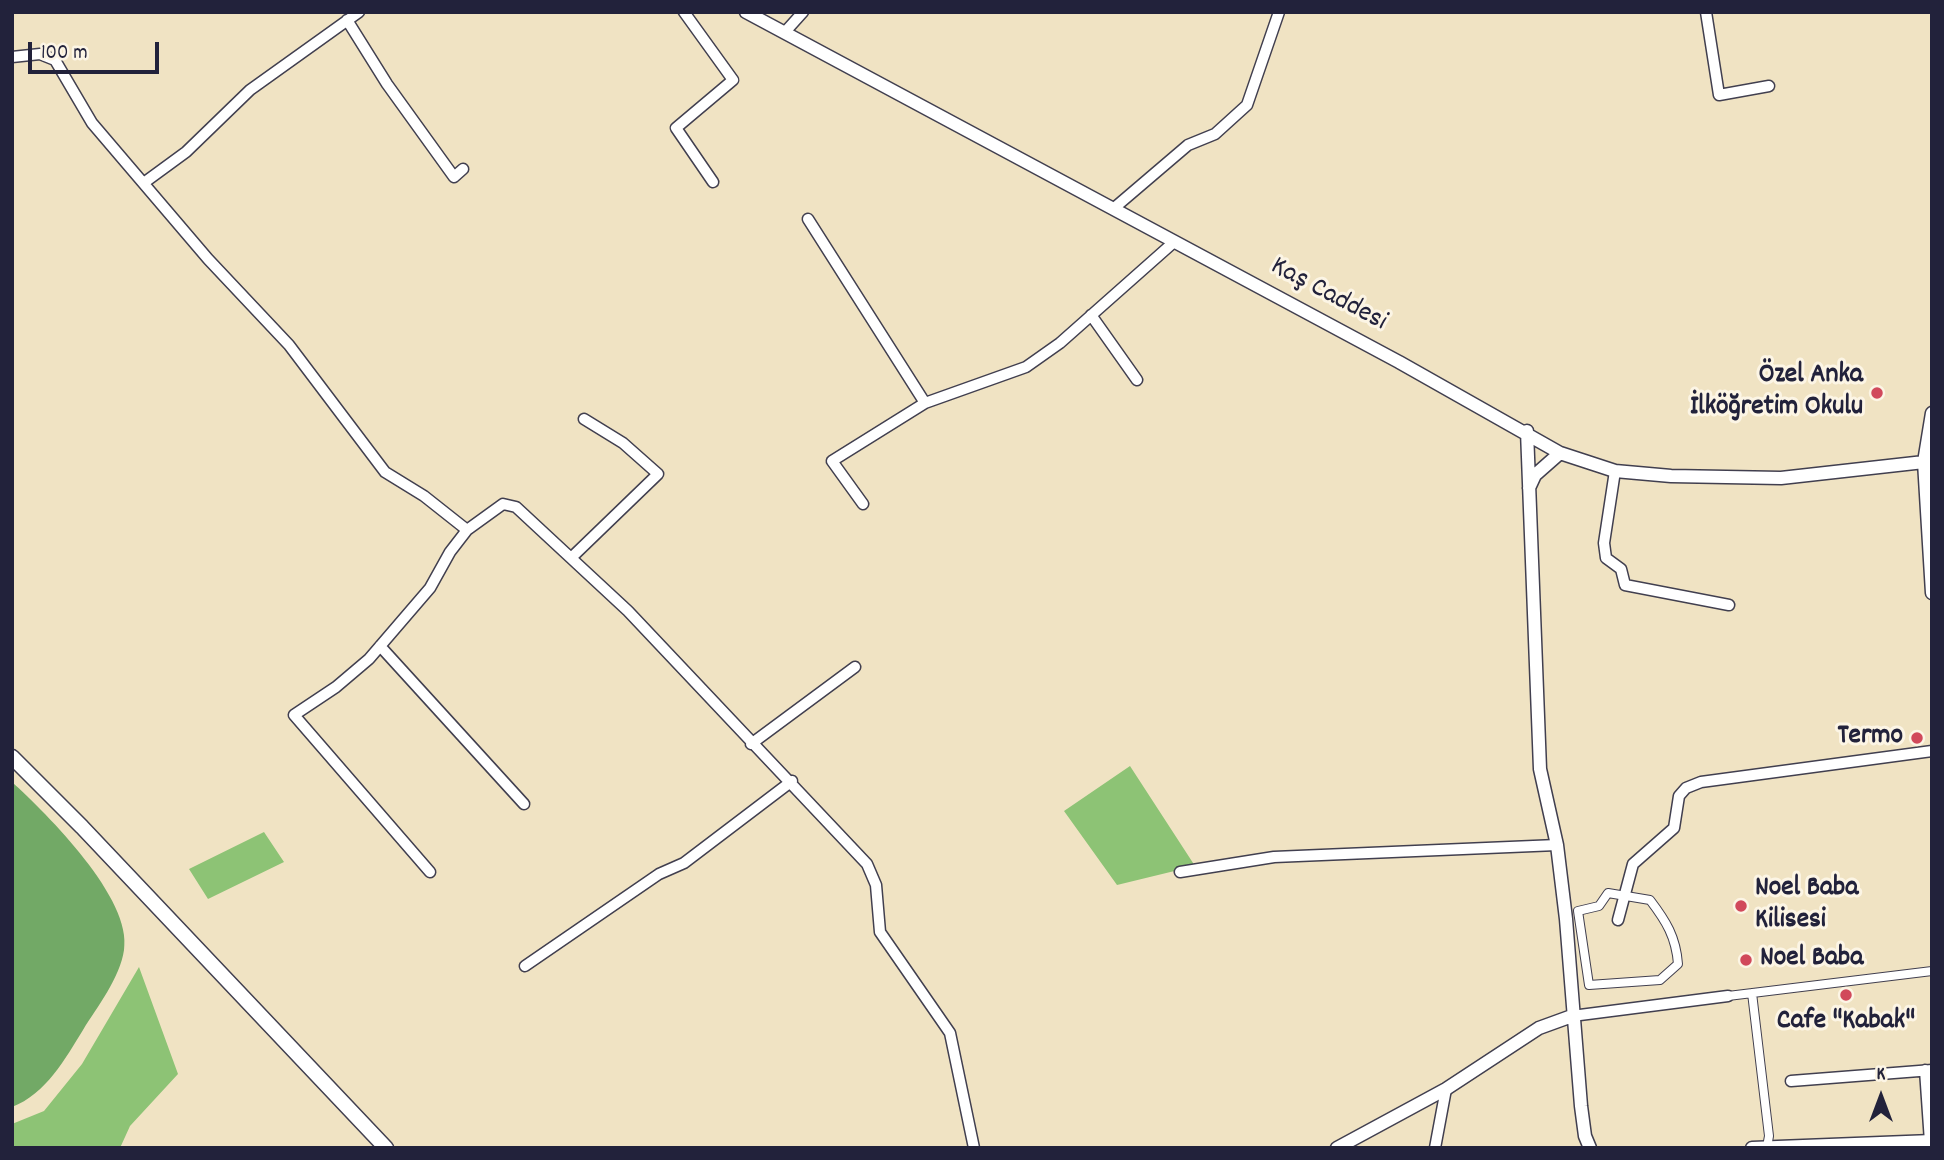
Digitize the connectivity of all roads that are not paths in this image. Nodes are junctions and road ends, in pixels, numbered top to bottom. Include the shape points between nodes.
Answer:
1 (359, 12) edge
2 (684, 12) edge
3 (746, 12) edge
4 (803, 12) edge
5 (1279, 12) edge
6 (1706, 12) edge
7 (347, 20) junction
8 (785, 32) junction
9 (12, 57) edge
10 (1769, 86) dead end
11 (463, 169) dead end
12 (145, 182) junction
13 (713, 182) dead end
14 (1113, 209) junction
15 (808, 219) dead end
16 (1174, 242) junction
17 (1091, 315) junction
18 (1137, 380) dead end
19 (925, 403) junction
20 (1932, 413) edge
21 (583, 419) dead end
22 (1527, 432) junction
23 (1560, 453) junction
24 (1924, 462) junction
25 (1615, 471) junction
26 (1528, 492) junction
27 (863, 504) dead end
28 (467, 530) junction
29 (571, 558) junction
30 (1932, 593) edge
31 (1729, 605) dead end
32 (380, 646) junction
33 (855, 667) dead end
34 (751, 744) junction
35 (1932, 751) edge
36 (12, 757) edge
37 (792, 781) junction
38 (524, 804) dead end
39 (1557, 845) junction
40 (430, 872) dead end
41 (1180, 872) dead end
42 (1624, 895) junction
43 (1618, 920) dead end
44 (525, 966) dead end
45 (1932, 971) edge
46 (1752, 993) junction
47 (1728, 996) joint
48 (1572, 1016) junction
49 (1928, 1070) edge
50 (1791, 1080) dead end
51 (1446, 1089) junction
52 (1931, 1141) edge
53 (1767, 1147) edge
54 (386, 1148) edge
55 (974, 1148) edge
56 (1337, 1148) edge
57 (1435, 1148) edge
58 (1590, 1148) edge
59 (1752, 1148) edge

1 - 7 street
2 - 13 street via 733,80 676,128
3 - 8 street, Kaş Caddesi
4 - 8 street
5 - 14 street via 1247,105 1222,130 1188,145
6 - 10 street via 1719,95
7 - 11 street via 454,177
7 - 12 street via 250,90 186,152
8 - 14 street, Kaş Caddesi
9 - 12 street via 40,54 55,60 92,123
12 - 28 street via 208,259 289,345 385,472
14 - 16 street, Kaş Caddesi
15 - 19 street
16 - 17 street
16 - 22 street, Kaş Caddesi
17 - 18 street
17 - 19 street via 1026,367
19 - 27 street via 832,461
20 - 24 street
21 - 29 street via 624,443 658,474
22 - 23 street, Kaş Caddesi
22 - 26 street
23 - 25 street, Kaş Caddesi
23 - 26 street via 1535,475
24 - 25 street, Kaş Caddesi via 1781,478
24 - 30 street
25 - 31 street via 1604,543 1606,558 1621,569 1625,585
26 - 39 street via 1540,769
28 - 29 street via 503,504 516,508
28 - 32 street via 430,588
29 - 34 street via 628,611
32 - 38 street
32 - 40 street via 336,687 294,715
33 - 34 street
34 - 37 street
35 - 42 street via 1701,782 1686,788 1679,796 1674,828 1637,857
36 - 54 main road
37 - 44 street via 684,863 659,874
37 - 55 street via 867,864 876,884 880,932 950,1033
39 - 41 street via 1274,857
39 - 48 street
42 - 42 street via 1650,900 1666,920 1676,943 1678,964 1660,980 1589,985 1578,911 1599,906 1608,893
42 - 43 street
45 - 46 street
46 - 47 street
46 - 53 street
47 - 48 street
48 - 51 street via 1510,1044
48 - 58 street
49 - 50 street
49 - 52 street
51 - 56 street
51 - 57 street
52 - 53 street
53 - 59 street

